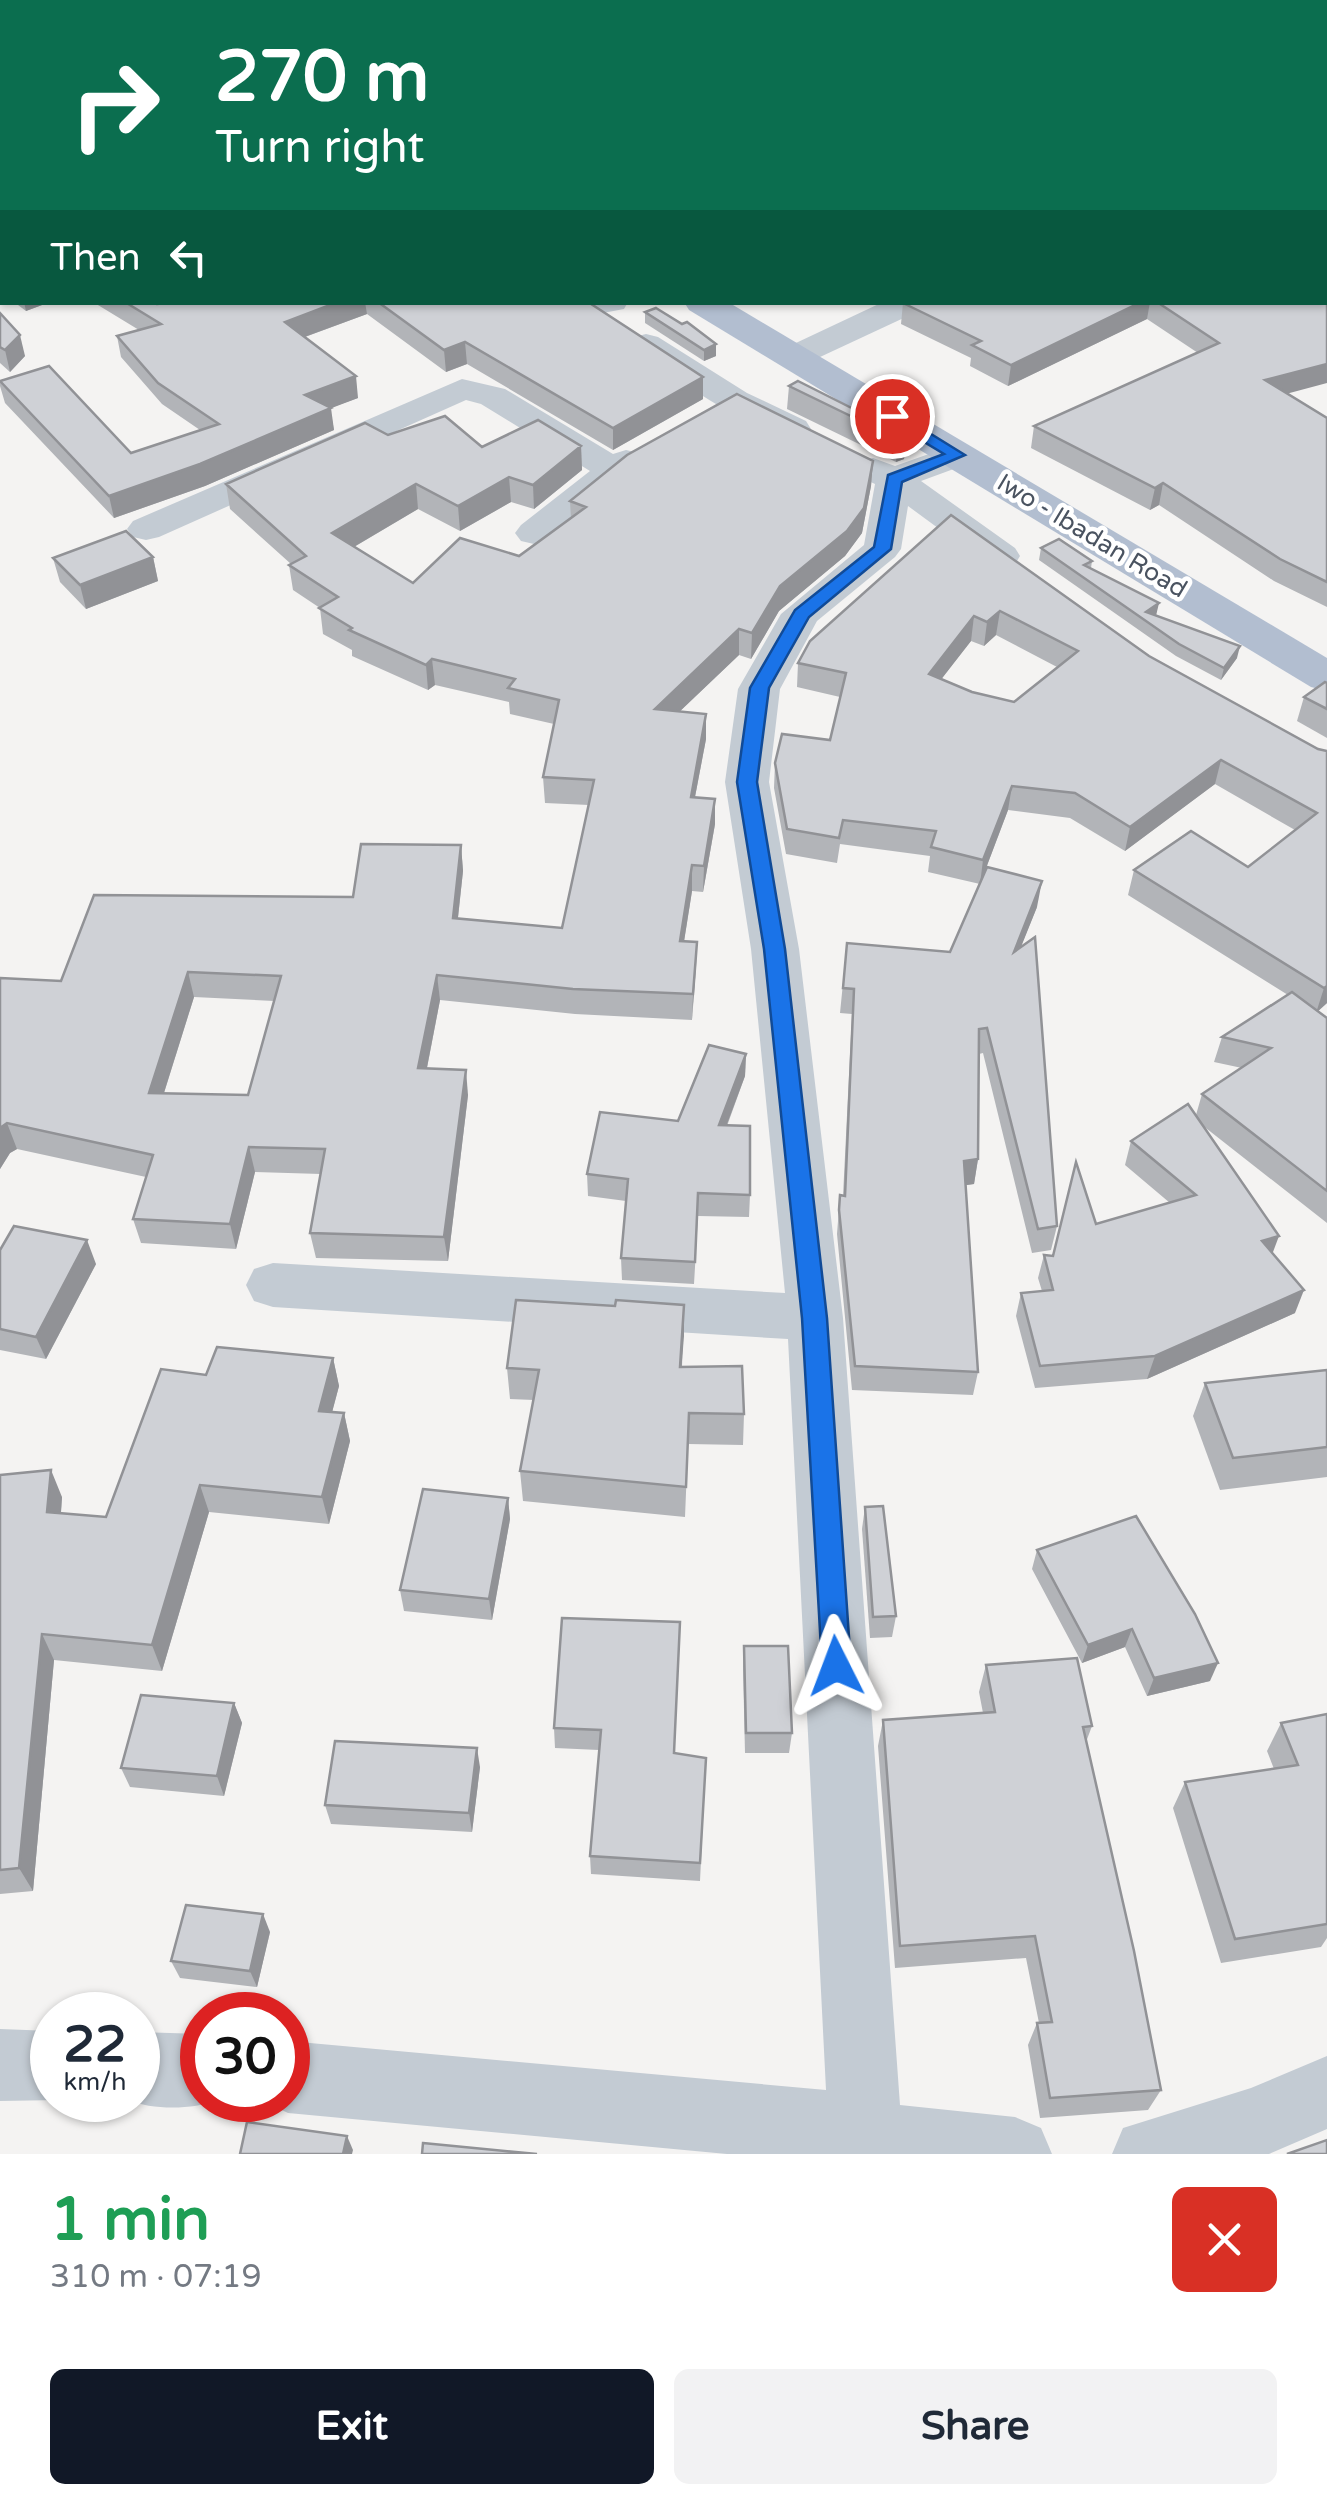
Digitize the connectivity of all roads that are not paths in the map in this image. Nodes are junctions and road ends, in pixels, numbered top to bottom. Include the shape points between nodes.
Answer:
1 (597, 305) edge
2 (707, 305) edge
3 (905, 305) edge
4 (793, 357) junction
5 (658, 443) edge
6 (957, 455) junction
7 (612, 469) junction
8 (894, 479) junction
9 (146, 529) dead end
10 (534, 533) dead end
11 (1035, 579) edge
12 (1327, 678) edge
13 (273, 1285) dead end
14 (815, 1318) junction
15 (0, 2065) edge
16 (30, 2066) edge
17 (310, 2080) edge
18 (1327, 2092) edge
19 (897, 2144) edge
20 (1015, 2154) edge
21 (1150, 2154) edge

1 - 8 street via 720,409 832,448
2 - 4 main road, Iwo - Ibadan Road
3 - 4 street
4 - 6 main road, Iwo - Ibadan Road
5 - 7 street
6 - 8 street
6 - 12 main road, Iwo - Ibadan Road
7 - 9 street via 492,396 462,388
7 - 10 street
8 - 11 street
8 - 14 street via 882,549 801,614 760,688 747,782 775,949
13 - 14 street
14 - 19 street
15 - 16 street
17 - 19 street
18 - 21 street via 1253,2124
19 - 20 street

